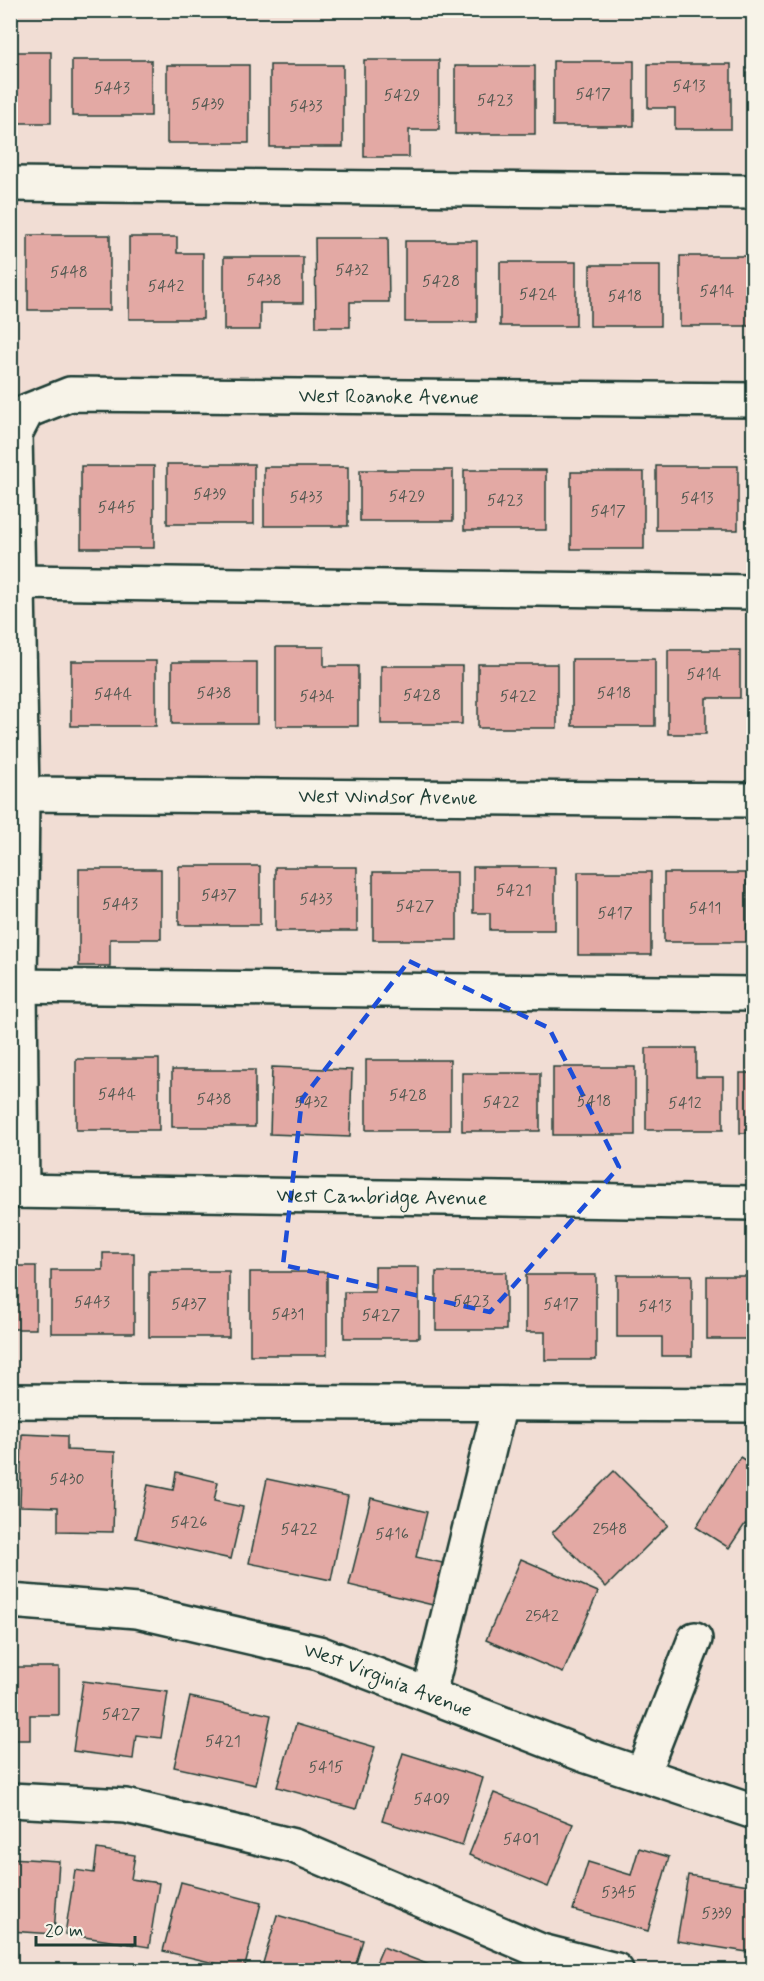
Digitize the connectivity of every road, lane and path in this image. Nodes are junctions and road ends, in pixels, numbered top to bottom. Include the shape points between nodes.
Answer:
1 (10, 184) edge
2 (753, 192) edge
3 (753, 400) edge
4 (17, 582) junction
5 (753, 592) edge
6 (22, 794) junction
7 (753, 800) edge
8 (15, 986) edge
9 (753, 994) edge
10 (16, 1191) edge
11 (753, 1203) edge
12 (10, 1401) edge
13 (500, 1404) junction
14 (753, 1405) edge
15 (10, 1600) edge
16 (695, 1639) dead end
17 (429, 1694) junction
18 (642, 1775) junction
19 (10, 1800) edge
20 (753, 1812) edge
21 (616, 1971) edge

1 - 2 street
3 - 4 street, West Roanoke Avenue via 70,394 27,411 15,434
4 - 5 street
4 - 6 street
6 - 7 street, West Windsor Avenue
6 - 8 street
8 - 9 street
8 - 10 street
10 - 11 street, West Cambridge Avenue
12 - 13 street
13 - 14 street
13 - 17 street
15 - 17 street, West Virginia Avenue via 136,1611 319,1653
16 - 18 street
17 - 18 street, West Virginia Avenue
18 - 20 street, West Virginia Avenue
19 - 21 street via 126,1806 294,1846 542,1951

